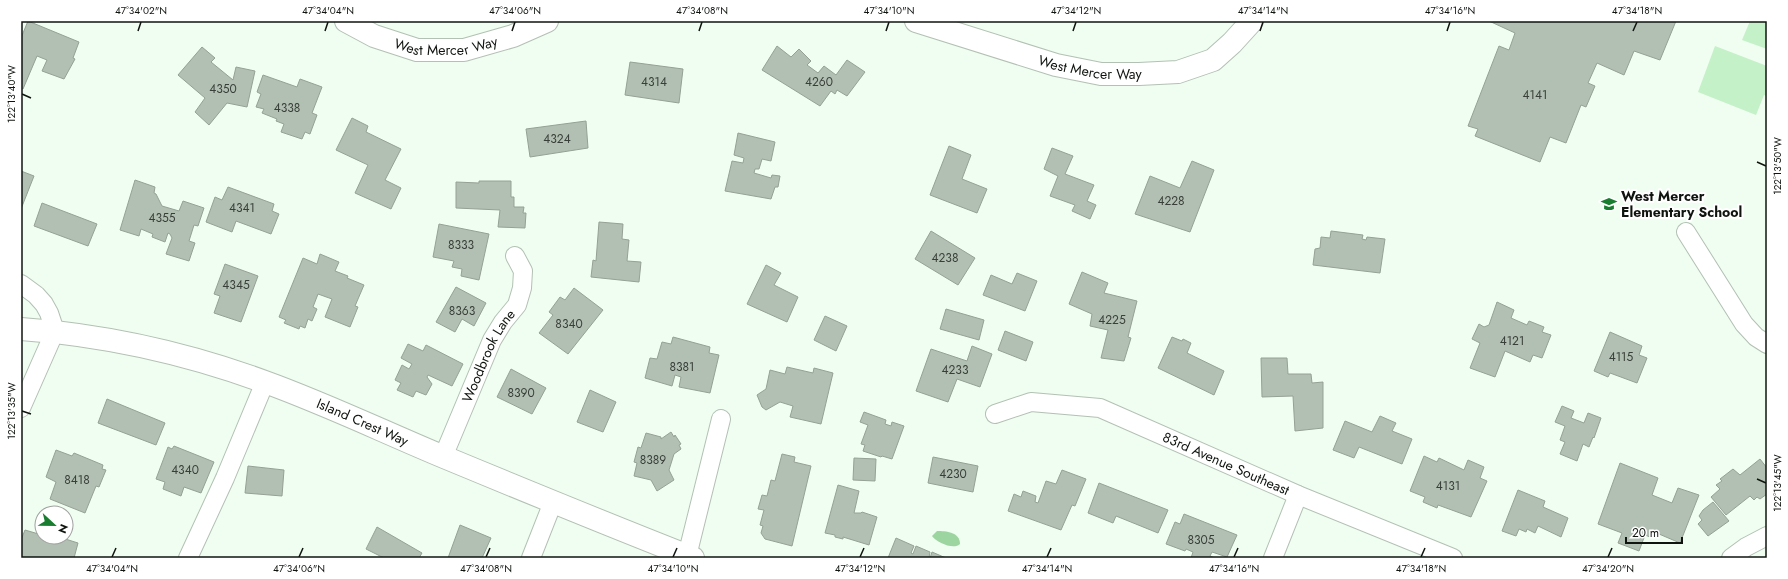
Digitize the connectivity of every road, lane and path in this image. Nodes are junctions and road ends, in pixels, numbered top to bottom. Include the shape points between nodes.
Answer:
1 (346, 21) edge
2 (547, 21) edge
3 (916, 21) edge
4 (1252, 21) edge
5 (1686, 232) dead end
6 (515, 256) dead end
7 (21, 284) edge
8 (21, 329) edge
9 (54, 331) junction
10 (1767, 344) edge
11 (265, 382) junction
12 (21, 408) edge
13 (995, 414) dead end
14 (721, 419) dead end
15 (443, 457) junction
16 (1298, 496) junction
17 (553, 502) junction
18 (1767, 536) edge
19 (690, 557) edge
20 (188, 558) edge
21 (531, 558) edge
22 (1273, 558) edge
23 (1453, 558) edge
24 (1731, 558) edge

1 - 2 main road, West Mercer Way via 374,36 418,50 464,50 513,36
3 - 4 main road, West Mercer Way via 1056,65 1101,74 1139,74 1178,72 1213,60
5 - 10 street via 1744,324
6 - 15 street, Woodbrook Lane via 523,271 517,305 492,340
7 - 9 street via 44,304 50,313
8 - 9 main road, Island Crest Way
9 - 11 main road, Island Crest Way via 178,354
9 - 12 street
11 - 15 main road, Island Crest Way
11 - 20 street
13 - 16 street, 83rd Avenue Southeast via 1031,402 1100,408
14 - 19 street
15 - 17 main road, Island Crest Way
16 - 22 street
16 - 23 street, 83rd Avenue Southeast
17 - 19 main road, Island Crest Way
17 - 21 street
18 - 24 street

